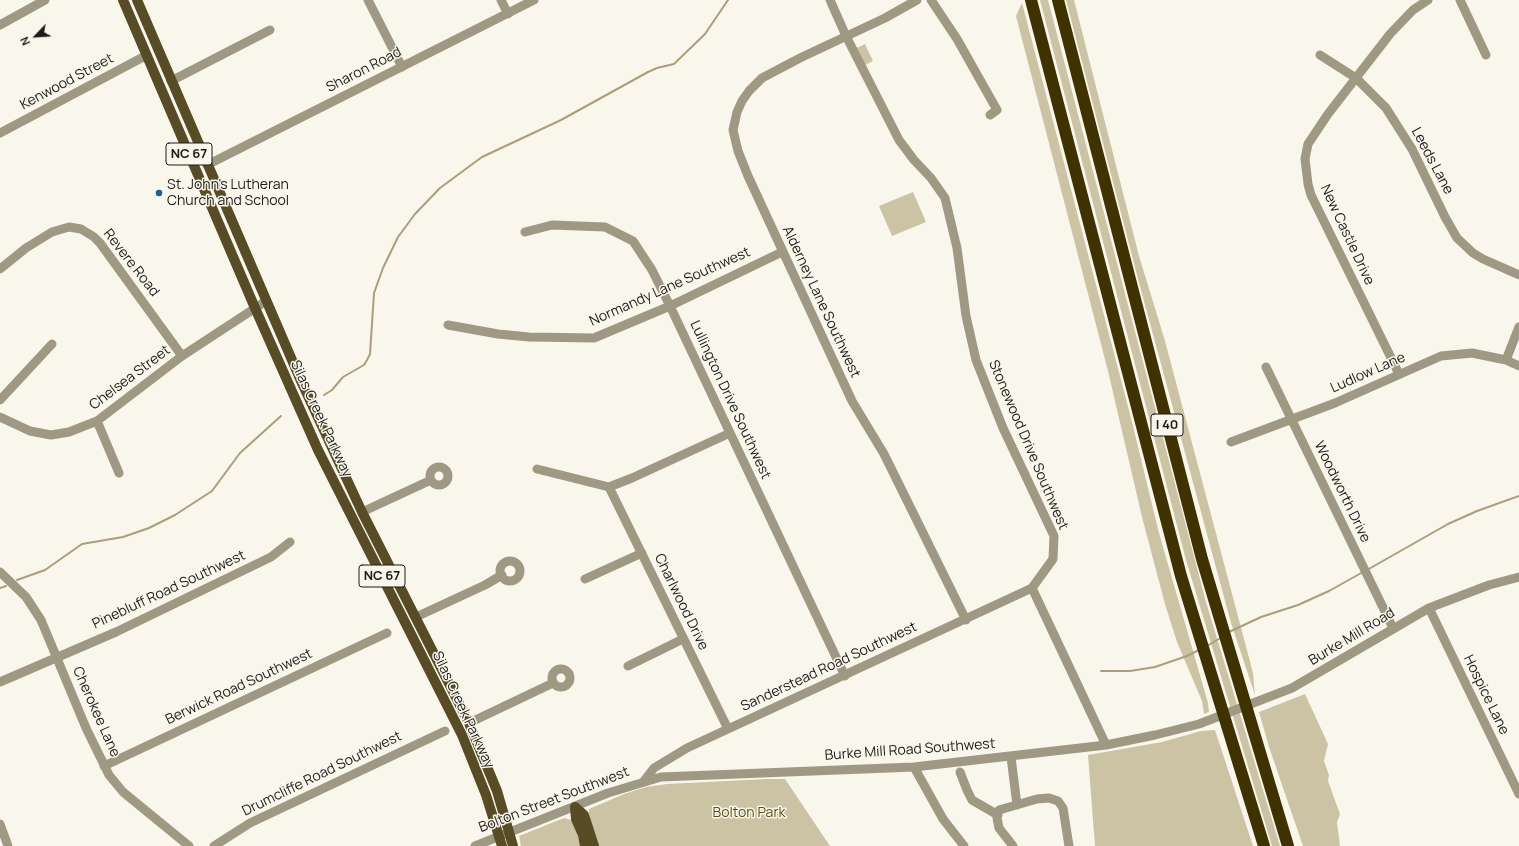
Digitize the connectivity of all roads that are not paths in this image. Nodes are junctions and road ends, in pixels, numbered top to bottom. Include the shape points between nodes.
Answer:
1 (45, 0) edge
2 (123, 0) edge
3 (137, 0) edge
4 (368, 0) edge
5 (501, 0) edge
6 (534, 0) edge
7 (830, 0) edge
8 (917, 0) edge
9 (931, 0) edge
10 (1031, 0) edge
11 (1058, 0) edge
12 (1428, 0) edge
13 (1460, 0) edge
14 (508, 14) junction
15 (0, 25) edge
16 (270, 30) dead end
17 (846, 36) junction
18 (147, 55) junction
19 (1320, 55) dead end
20 (1486, 55) dead end
21 (402, 67) junction
22 (1356, 78) junction
23 (171, 81) junction
24 (990, 115) dead end
25 (0, 133) edge
26 (207, 165) junction
27 (525, 232) dead end
28 (782, 252) junction
29 (0, 269) edge
30 (1519, 275) edge
31 (266, 301) junction
32 (670, 306) junction
33 (255, 308) junction
34 (448, 325) dead end
35 (1519, 327) edge
36 (52, 344) dead end
37 (182, 356) junction
38 (1506, 360) junction
39 (1519, 366) edge
40 (1266, 367) dead end
41 (1399, 374) junction
42 (0, 400) edge
43 (0, 417) edge
44 (1290, 419) junction
45 (97, 421) junction
46 (730, 433) junction
47 (1231, 442) dead end
48 (537, 469) dead end
49 (119, 473) dead end
50 (430, 480) dead end
51 (609, 487) junction
52 (362, 512) junction
53 (290, 542) dead end
54 (642, 553) junction
55 (0, 572) edge
56 (502, 575) dead end
57 (1519, 577) edge
58 (585, 579) dead end
59 (1032, 588) junction
60 (1429, 608) junction
61 (416, 617) junction
62 (966, 620) junction
63 (1393, 628) junction
64 (386, 633) dead end
65 (683, 639) junction
66 (57, 658) junction
67 (628, 666) dead end
68 (844, 676) junction
69 (0, 682) edge
70 (553, 683) dead end
71 (469, 723) junction
72 (1199, 724) joint
73 (728, 729) junction
74 (445, 731) dead end
75 (1106, 744) junction
76 (1011, 757) junction
77 (104, 766) junction
78 (914, 767) junction
79 (960, 772) dead end
80 (644, 781) junction
81 (497, 791) junction
82 (1519, 794) edge
83 (1016, 805) junction
84 (575, 807) junction
85 (998, 815) junction
86 (0, 824) edge
87 (479, 844) edge
88 (8, 846) edge
89 (189, 846) edge
90 (214, 846) edge
91 (502, 846) edge
92 (513, 846) edge
93 (519, 846) edge
94 (585, 846) edge
95 (594, 846) edge
96 (964, 846) edge
97 (1013, 846) edge
98 (1069, 846) edge
99 (1264, 846) edge
100 (1288, 846) edge

1 - 15 street
2 - 18 main road, Silas Creek Parkway / NC 67
3 - 23 main road, Silas Creek Parkway / NC 67
4 - 21 street
5 - 14 street
6 - 14 street, Sharon Road
7 - 17 street, Stonewood Drive Southwest
8 - 17 street, Alderney Lane Southwest
9 - 24 street via 960,44 997,110
10 - 99 highway, I 40 via 1182,576
11 - 100 highway, I 40 via 1202,559
12 - 22 street, New Castle Drive via 1413,10 1390,34
13 - 20 street
14 - 21 street, Sharon Road
16 - 23 street
17 - 28 street, Alderney Lane Southwest via 762,78 749,91 737,112 733,130 738,151
17 - 59 street, Stonewood Drive Southwest via 899,140 945,198 957,248 966,316 976,360 1003,428 1054,536 1053,559
18 - 25 street, Kenwood Street
18 - 33 main road, Silas Creek Parkway / NC 67
19 - 22 street, Leeds Lane
21 - 26 street, Sharon Road
22 - 30 street, Leeds Lane via 1374,94 1412,149 1457,238 1483,259
22 - 41 street, New Castle Drive via 1308,144 1306,172 1311,195
23 - 26 main road, Silas Creek Parkway / NC 67
26 - 31 main road, Silas Creek Parkway / NC 67
27 - 32 street, Lullington Drive Southwest via 552,225 604,227 633,241 652,270
28 - 32 street, Normandy Lane Southwest
28 - 62 street, Alderney Lane Southwest via 852,401 884,454
29 - 37 street, Revere Road via 26,248 52,232 69,227 81,229 100,243
31 - 33 street, Chelsea Street
31 - 52 main road, Silas Creek Parkway / NC 67
32 - 34 street, Normandy Lane Southwest via 594,338 529,337
32 - 46 street, Lullington Drive Southwest
33 - 37 street, Chelsea Street
33 - 91 main road, Silas Creek Parkway / NC 67 via 318,450 462,735 486,795
35 - 38 street
36 - 42 street
37 - 45 street, Chelsea Street
38 - 39 street, Ludlow Lane
38 - 41 street, Ludlow Lane via 1472,353 1441,356
40 - 44 street, Woodworth Drive
41 - 44 street, Ludlow Lane via 1335,403
43 - 45 street, Chelsea Street via 30,432 51,435 69,432
44 - 47 street, Ludlow Lane
44 - 63 street, Woodworth Drive
45 - 49 street
46 - 51 street
46 - 68 street, Lullington Drive Southwest
48 - 51 street
50 - 52 street
51 - 54 street, Charlwood Drive
52 - 61 main road, Silas Creek Parkway / NC 67
53 - 66 street, Pinebluff Road Southwest via 271,557
54 - 58 street
54 - 65 street, Charlwood Drive
55 - 66 street, Cherokee Lane via 33,606
56 - 61 street via 485,586
57 - 60 street, Burke Mill Road via 1475,590
59 - 62 street, Sanderstead Road Southwest
59 - 75 street
60 - 63 street, Burke Mill Road
60 - 82 street, Hospice Lane
61 - 71 main road, Silas Creek Parkway / NC 67
62 - 68 street, Sanderstead Road Southwest
63 - 72 street, Burke Mill Road via 1314,677 1268,699
64 - 77 street, Berwick Road Southwest
65 - 67 street
65 - 73 street, Charlwood Drive
66 - 69 street, Pinebluff Road Southwest
66 - 77 street, Cherokee Lane
68 - 73 street, Sanderstead Road Southwest
70 - 71 street
71 - 81 main road, Silas Creek Parkway / NC 67
72 - 75 street, Burke Mill Road Southwest
73 - 80 street, Sanderstead Road Southwest via 671,757 654,768
74 - 90 street, Drumcliffe Road Southwest via 250,822
75 - 76 street, Burke Mill Road Southwest
76 - 78 street, Burke Mill Road Southwest
76 - 83 street
77 - 89 street, Cherokee Lane via 124,792
78 - 80 street, Burke Mill Road Southwest via 677,776
78 - 96 street via 943,819
79 - 85 street via 972,800
80 - 84 street, Bolton Street Southwest
81 - 92 main road, Silas Creek Parkway / NC 67
81 - 93 main road via 510,814
83 - 85 street via 999,810
83 - 98 street via 1037,799 1049,798 1058,801 1063,808
84 - 87 street, Bolton Street Southwest
84 - 94 main road via 576,819
84 - 95 main road via 584,816
85 - 97 street via 999,828
86 - 88 street

